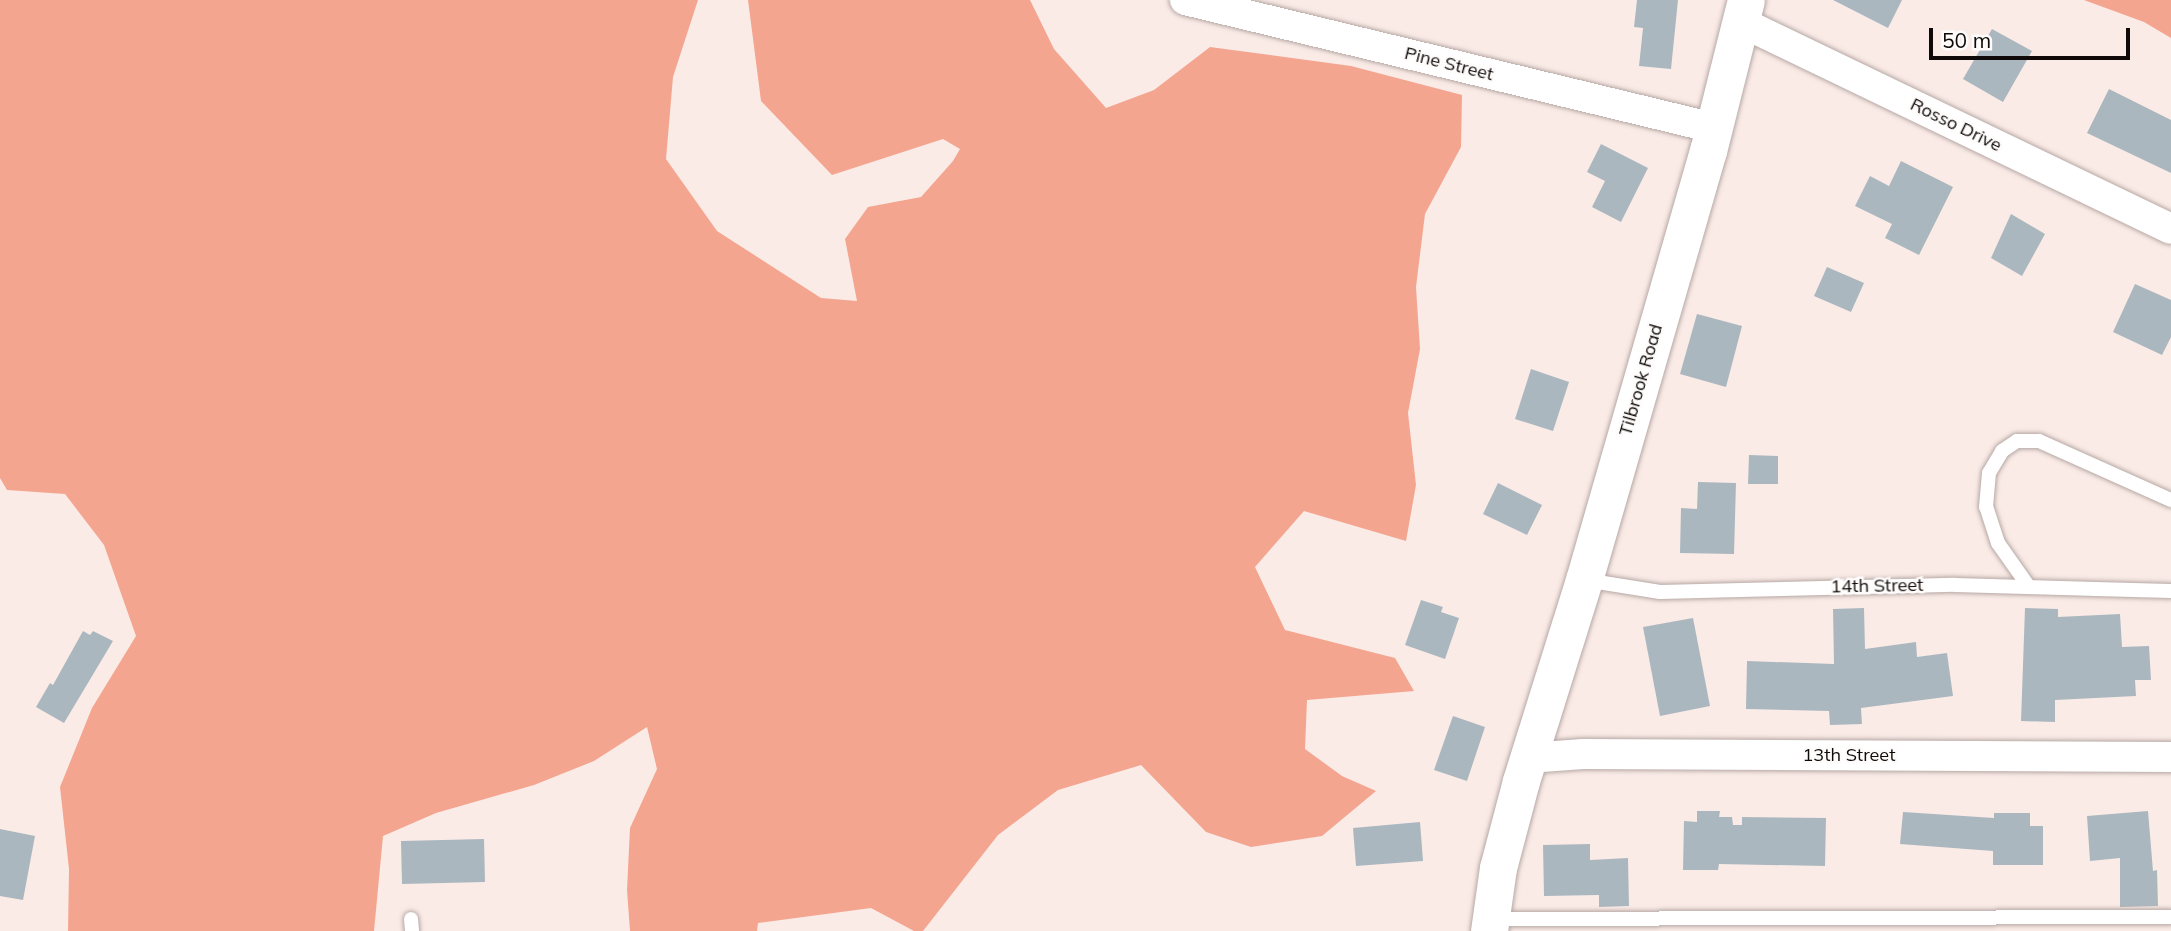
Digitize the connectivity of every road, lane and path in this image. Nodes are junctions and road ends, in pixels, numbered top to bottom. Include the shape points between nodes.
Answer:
1 (1185, 0) edge
2 (1744, 11) edge
3 (1714, 128) junction
4 (2171, 229) edge
5 (2171, 500) edge
6 (1584, 580) junction
7 (2029, 586) junction
8 (2171, 591) edge
9 (2171, 757) edge
10 (1528, 758) junction
11 (2171, 917) edge
12 (1490, 925) edge

1 - 3 street, Pine Street
2 - 3 street, Tilbrook Road
2 - 4 street, Rosso Drive
3 - 6 street, Tilbrook Road
5 - 7 lane via 2039,441 2017,442 2002,452 1989,473 1986,507 1998,543
6 - 7 lane, 14th Street via 1660,592
6 - 10 street, Tilbrook Road
7 - 8 lane, 14th Street
9 - 10 street, 13th Street via 1583,754
10 - 12 street, Tilbrook Road via 1498,868
11 - 12 lane

